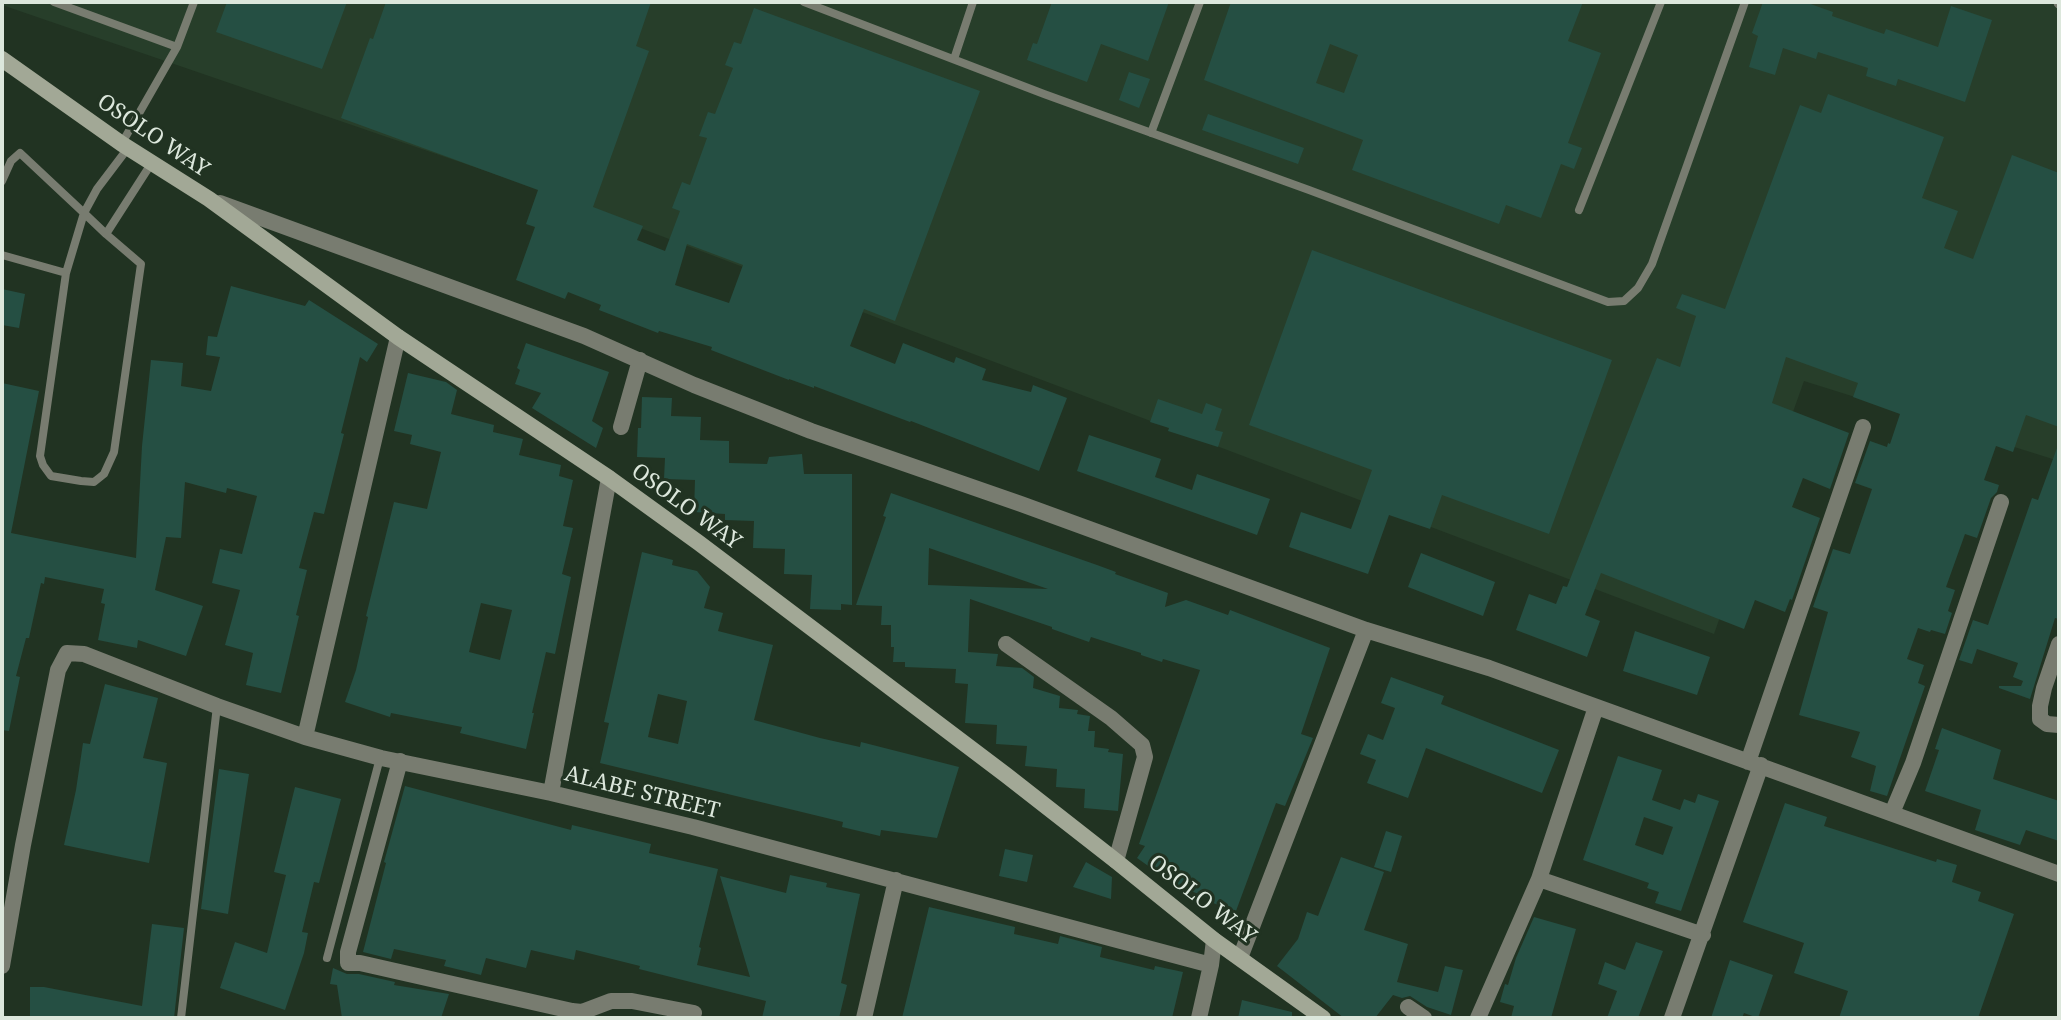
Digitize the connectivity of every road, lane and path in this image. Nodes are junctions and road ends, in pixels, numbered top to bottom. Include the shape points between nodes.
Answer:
1 (54, 2) edge
2 (194, 2) edge
3 (804, 2) edge
4 (973, 2) edge
5 (1200, 2) edge
6 (1661, 2) edge
7 (1745, 2) edge
8 (177, 47) junction
9 (2, 59) edge
10 (954, 59) junction
11 (1151, 133) junction
12 (125, 146) junction
13 (151, 164) junction
14 (2, 181) edge
15 (209, 199) junction
16 (1579, 210) dead end
17 (84, 213) junction
18 (106, 234) junction
19 (2, 255) edge
20 (66, 273) junction
21 (398, 337) junction
22 (640, 360) junction
23 (621, 427) dead end
24 (1863, 427) dead end
25 (609, 478) junction
26 (2001, 502) dead end
27 (1366, 630) junction
28 (1006, 644) dead end
29 (2059, 644) edge
30 (217, 706) junction
31 (1596, 707) junction
32 (2059, 725) edge
33 (305, 737) junction
34 (381, 758) junction
35 (400, 761) junction
36 (1755, 764) junction
37 (551, 793) junction
38 (1892, 813) junction
39 (1116, 861) junction
40 (2059, 874) edge
41 (1539, 879) junction
42 (896, 880) junction
43 (1703, 935) junction
44 (1214, 940) junction
45 (327, 958) dead end
46 (1240, 958) junction
47 (1211, 965) junction
48 (2, 966) edge
49 (1408, 1007) dead end
50 (694, 1013) dead end
51 (181, 1018) edge
52 (864, 1018) edge
53 (1199, 1018) edge
54 (1323, 1018) edge
55 (1424, 1018) edge
56 (1478, 1018) edge
57 (1672, 1018) edge

1 - 8 lane
2 - 8 lane
3 - 10 lane
4 - 10 lane
5 - 11 lane
6 - 16 lane
7 - 11 lane via 1652,264 1624,301 1608,302
8 - 12 lane
9 - 12 main road, OSOLO WAY
10 - 11 lane
12 - 13 main road, OSOLO WAY
12 - 17 lane
13 - 15 main road, OSOLO WAY
13 - 18 lane
14 - 17 lane via 20,153
15 - 21 main road, OSOLO WAY
15 - 22 street
17 - 18 lane
17 - 20 lane
18 - 20 lane via 141,264 114,452 94,482 51,476 40,456
19 - 20 lane
21 - 25 main road, OSOLO WAY
21 - 33 street
22 - 23 street
22 - 27 street via 811,431
24 - 36 street
25 - 37 street
25 - 39 main road, OSOLO WAY
26 - 38 street
27 - 31 street
27 - 46 street
28 - 39 street via 1142,745 1145,757
29 - 32 street via 2040,719
30 - 33 street, ALABE STREET
30 - 48 street, ALABE STREET via 84,654 67,653 58,670
30 - 51 lane
31 - 36 street
31 - 41 street
33 - 34 street, ALABE STREET
34 - 35 street, ALABE STREET
34 - 45 lane
35 - 37 street, ALABE STREET
35 - 50 street via 348,963 572,1011 632,1001
36 - 38 street
36 - 43 street
37 - 42 street, ALABE STREET
38 - 40 street
39 - 44 main road, OSOLO WAY
41 - 43 street
41 - 56 street
42 - 47 street, ALABE STREET
42 - 52 street
43 - 57 street
44 - 46 main road, OSOLO WAY
44 - 47 street
46 - 54 main road, OSOLO WAY
47 - 53 street
49 - 55 street

